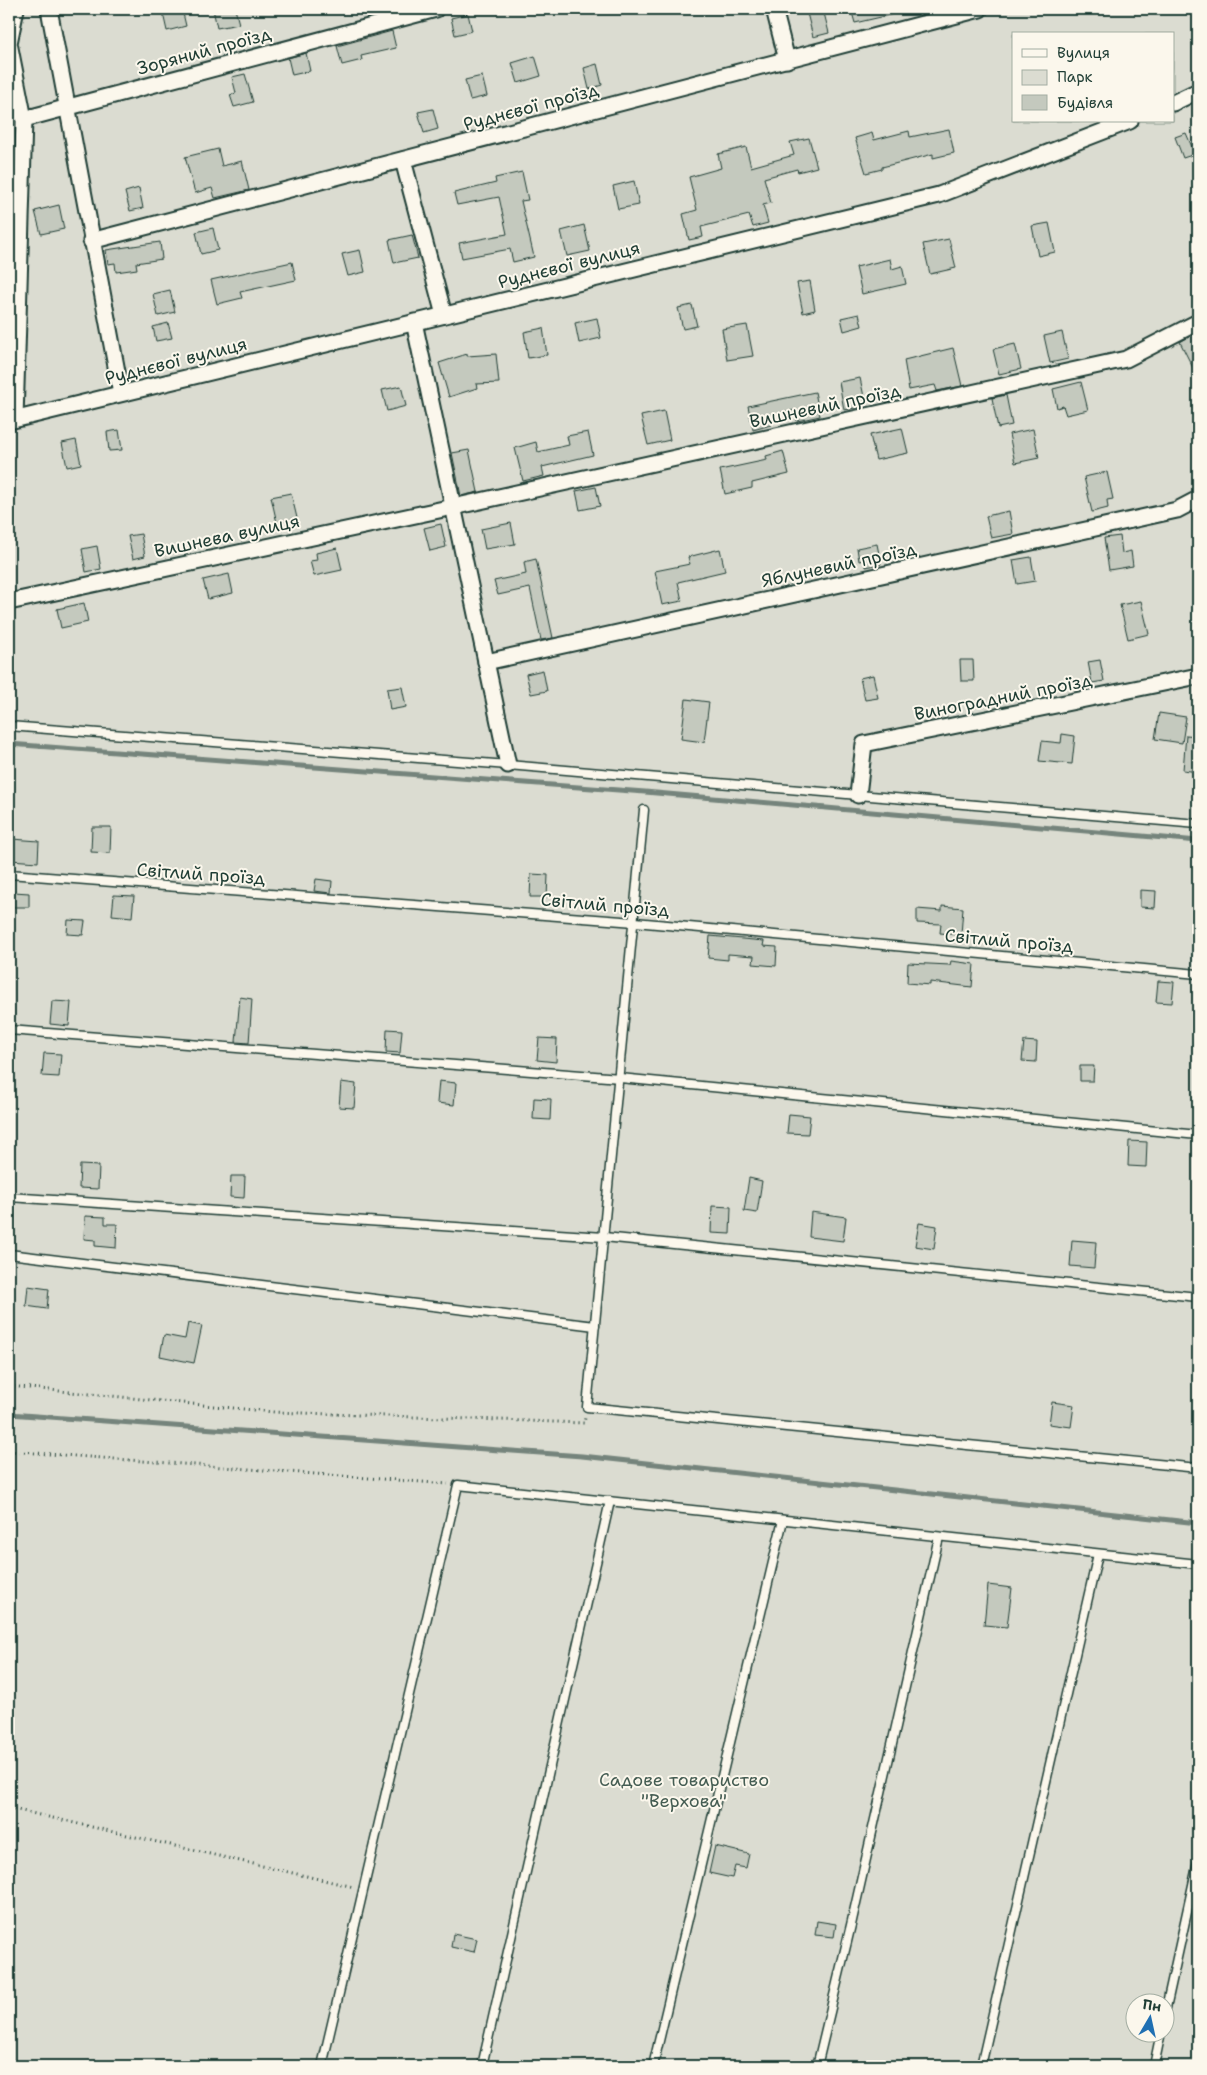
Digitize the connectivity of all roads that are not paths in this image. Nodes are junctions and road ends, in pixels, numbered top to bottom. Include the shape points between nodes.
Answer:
1 (16, 9) edge
2 (49, 9) edge
3 (436, 9) edge
4 (774, 9) edge
5 (980, 9) edge
6 (787, 60) junction
7 (1198, 91) edge
8 (1174, 103) edge
9 (68, 107) junction
10 (24, 119) junction
11 (1127, 122) edge
12 (403, 160) junction
13 (92, 241) junction
14 (444, 315) junction
15 (414, 322) junction
16 (1198, 322) edge
17 (121, 393) junction
18 (12, 420) edge
19 (1198, 499) edge
20 (453, 507) junction
21 (9, 602) edge
22 (486, 662) junction
23 (1198, 676) edge
24 (9, 726) edge
25 (508, 765) junction
26 (858, 795) junction
27 (644, 810) dead end
28 (1198, 824) edge
29 (9, 874) edge
30 (635, 922) junction
31 (1198, 974) edge
32 (9, 1030) edge
33 (620, 1078) junction
34 (1198, 1135) edge
35 (9, 1197) edge
36 (604, 1237) junction
37 (9, 1254) edge
38 (1198, 1297) edge
39 (595, 1326) junction
40 (1198, 1468) edge
41 (610, 1501) junction
42 (783, 1520) junction
43 (939, 1536) junction
44 (1098, 1554) junction
45 (1198, 1564) edge
46 (1198, 1862) edge
47 (1169, 1992) edge
48 (1159, 2042) edge
49 (322, 2066) edge
50 (482, 2066) edge
51 (653, 2066) edge
52 (817, 2066) edge
53 (981, 2066) edge
54 (1154, 2066) edge

1 - 10 street via 9,43
2 - 9 street
3 - 9 street, Зоряний проїзд
4 - 6 street
5 - 6 street, Руднєвої проїзд
6 - 12 street, Руднєвої проїзд
7 - 8 street
9 - 10 street, Зоряний проїзд
9 - 13 street
10 - 18 street
11 - 14 street, Руднєвої вулиця via 940,195
12 - 13 street, Руднєвої проїзд
12 - 14 street
13 - 17 street
14 - 15 street, Руднєвої вулиця
15 - 17 street, Руднєвої вулиця
15 - 20 street
16 - 20 street, Вишневий проїзд via 1126,359
17 - 18 street, Руднєвої вулиця
19 - 22 street, Яблуневий проїзд via 1177,510
20 - 21 street, Вишнева вулиця
20 - 22 street
22 - 25 street
23 - 26 street, Виноградний проїзд via 864,744
24 - 25 lane
25 - 26 lane
26 - 28 lane
27 - 30 lane
29 - 30 lane, Світлий проїзд
30 - 31 lane, Світлий проїзд
30 - 33 lane
32 - 33 lane
33 - 34 lane
33 - 36 lane
35 - 36 lane
36 - 38 lane
36 - 39 lane
37 - 39 lane
39 - 40 lane via 587,1407
41 - 42 lane
41 - 49 lane via 458,1485
41 - 50 lane
42 - 43 lane
42 - 51 lane
43 - 44 lane
43 - 52 lane
44 - 45 lane
44 - 53 lane
46 - 47 lane
48 - 54 lane

